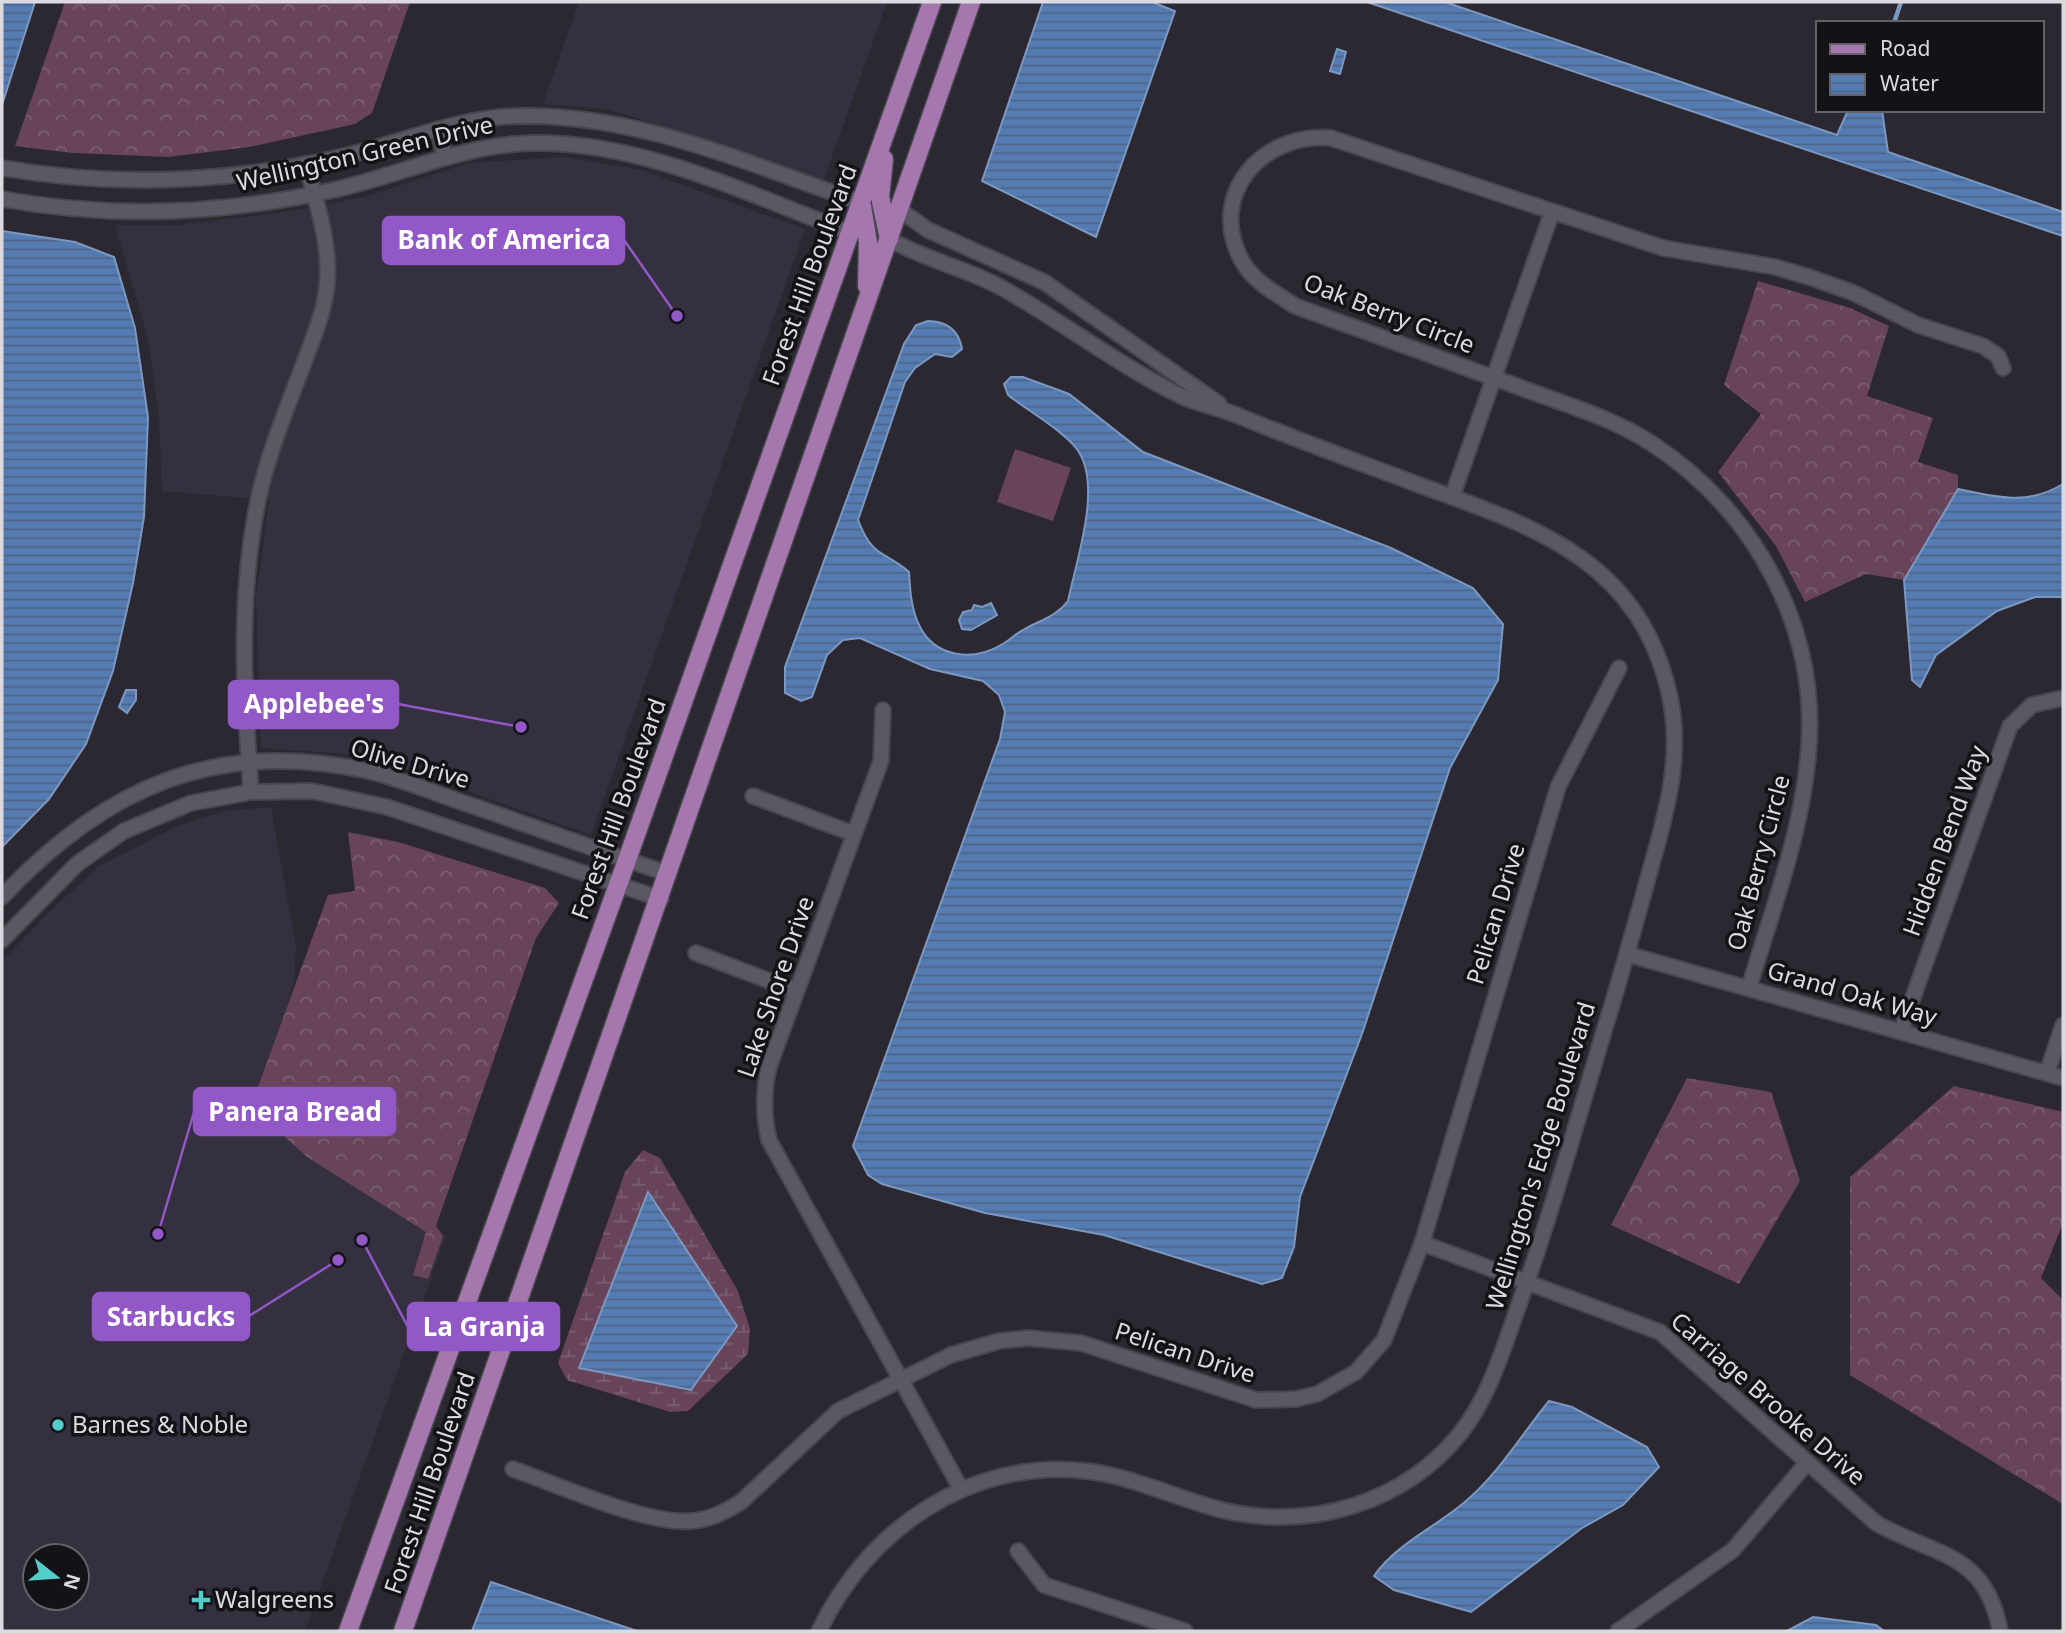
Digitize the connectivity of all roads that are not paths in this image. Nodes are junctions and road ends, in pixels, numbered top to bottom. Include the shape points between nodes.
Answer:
1 (932, 2) edge
2 (971, 2) edge
3 (889, 125) junction
4 (438, 130) junction
5 (445, 157) junction
6 (306, 164) junction
7 (2, 168) edge
8 (314, 193) junction
9 (2, 199) edge
10 (862, 203) junction
11 (900, 210) junction
12 (1552, 212) junction
13 (851, 233) junction
14 (890, 239) junction
15 (866, 304) junction
16 (2003, 368) dead end
17 (1492, 378) junction
18 (1231, 413) junction
19 (1452, 497) junction
20 (1619, 668) dead end
21 (2063, 698) edge
22 (883, 710) dead end
23 (249, 762) junction
24 (251, 792) junction
25 (753, 796) dead end
26 (854, 834) junction
27 (627, 860) junction
28 (669, 874) junction
29 (619, 884) junction
30 (2, 897) edge
31 (661, 899) junction
32 (2, 940) edge
33 (695, 953) dead end
34 (1627, 954) junction
35 (1749, 988) junction
36 (796, 991) junction
37 (2063, 1025) edge
38 (1901, 1031) junction
39 (2047, 1073) junction
40 (2063, 1078) edge
41 (1422, 1243) junction
42 (1527, 1281) junction
43 (903, 1381) junction
44 (1806, 1464) junction
45 (513, 1469) dead end
46 (961, 1489) junction
47 (1018, 1551) dead end
48 (348, 1631) edge
49 (403, 1631) edge
50 (819, 1631) edge
51 (1185, 1631) edge
52 (1619, 1631) edge
53 (2000, 1631) edge

1 - 3 main road, Forest Hill Boulevard
2 - 11 main road, Forest Hill Boulevard
3 - 10 main road, Forest Hill Boulevard
3 - 14 main road via 880,197
4 - 5 street
4 - 6 street, Wellington Green Drive
4 - 10 street, Wellington Green Drive via 470,119 519,116 571,116 620,123
5 - 8 street, Wellington Green Drive
5 - 13 street, Wellington Green Drive via 533,143 621,152
6 - 7 street, Wellington Green Drive via 248,175 120,182
6 - 8 street
8 - 9 street, Wellington Green Drive via 183,211 78,209
8 - 23 street via 324,234 328,283 313,340 268,462 250,545 243,677
10 - 13 main road, Forest Hill Boulevard
10 - 15 main road via 868,242
11 - 14 main road, Forest Hill Boulevard
11 - 18 street, Wellington's Edge Boulevard via 928,230 1044,282
12 - 16 street, Oak Berry Circle via 1664,248 1775,267 1820,281 1917,325 1992,350
12 - 17 street
12 - 17 street, Oak Berry Circle via 1331,138 1313,136 1266,153 1235,196 1235,244 1265,287 1295,306
13 - 27 main road, Forest Hill Boulevard
14 - 15 main road, Forest Hill Boulevard
14 - 18 street, Wellington's Edge Boulevard via 914,254 985,279 1186,399
15 - 28 main road, Forest Hill Boulevard
17 - 19 street
17 - 35 street, Oak Berry Circle via 1617,423 1682,465 1733,515 1765,559 1781,591 1804,665 1809,755 1797,820
18 - 19 street, Wellington's Edge Boulevard
19 - 34 street, Wellington's Edge Boulevard via 1522,523 1574,551 1618,592 1636,616 1660,665 1674,718 1674,774
20 - 41 street, Pelican Drive via 1558,787
21 - 38 street, Hidden Bend Way via 2032,705 2010,726
22 - 26 street, Lake Shore Drive via 881,761
23 - 24 street
23 - 27 street, Olive Drive via 300,762 382,775
23 - 30 street, Olive Drive via 189,773 129,794 80,824
24 - 29 street, Olive Drive via 341,795
24 - 32 street, Olive Drive via 191,803 124,831 77,864
25 - 26 street
26 - 36 street, Lake Shore Drive
27 - 28 street, Olive Drive
27 - 29 main road, Forest Hill Boulevard
28 - 31 main road, Forest Hill Boulevard
29 - 31 street, Olive Drive
29 - 48 main road, Forest Hill Boulevard
31 - 49 main road, Forest Hill Boulevard
33 - 36 street
34 - 35 street, Grand Oak Way
34 - 42 street, Wellington's Edge Boulevard
35 - 38 street, Grand Oak Way
36 - 43 street, Lake Shore Drive via 765,1083 769,1140
37 - 39 street
38 - 39 street, Grand Oak Way
39 - 40 street, Grand Oak Way
41 - 42 street, Carriage Brooke Drive
41 - 43 street, Pelican Drive via 1384,1340 1356,1372 1317,1394 1256,1400 1081,1343 1028,1338 975,1346
42 - 44 street, Carriage Brooke Drive via 1660,1332
42 - 46 street, Wellington's Edge Boulevard via 1476,1412 1442,1454 1418,1474 1370,1501 1322,1514 1255,1515 1224,1511 1113,1476 1053,1469 994,1478
43 - 45 street, Pelican Drive via 838,1411 741,1502 694,1521 656,1519
43 - 46 street, Lake Shore Drive
44 - 52 street via 1733,1550
44 - 53 street, Carriage Brooke Drive via 1876,1523 1964,1565 1988,1595
46 - 50 street, Wellington's Edge Boulevard via 934,1502 890,1536 846,1584
47 - 51 street via 1044,1585

